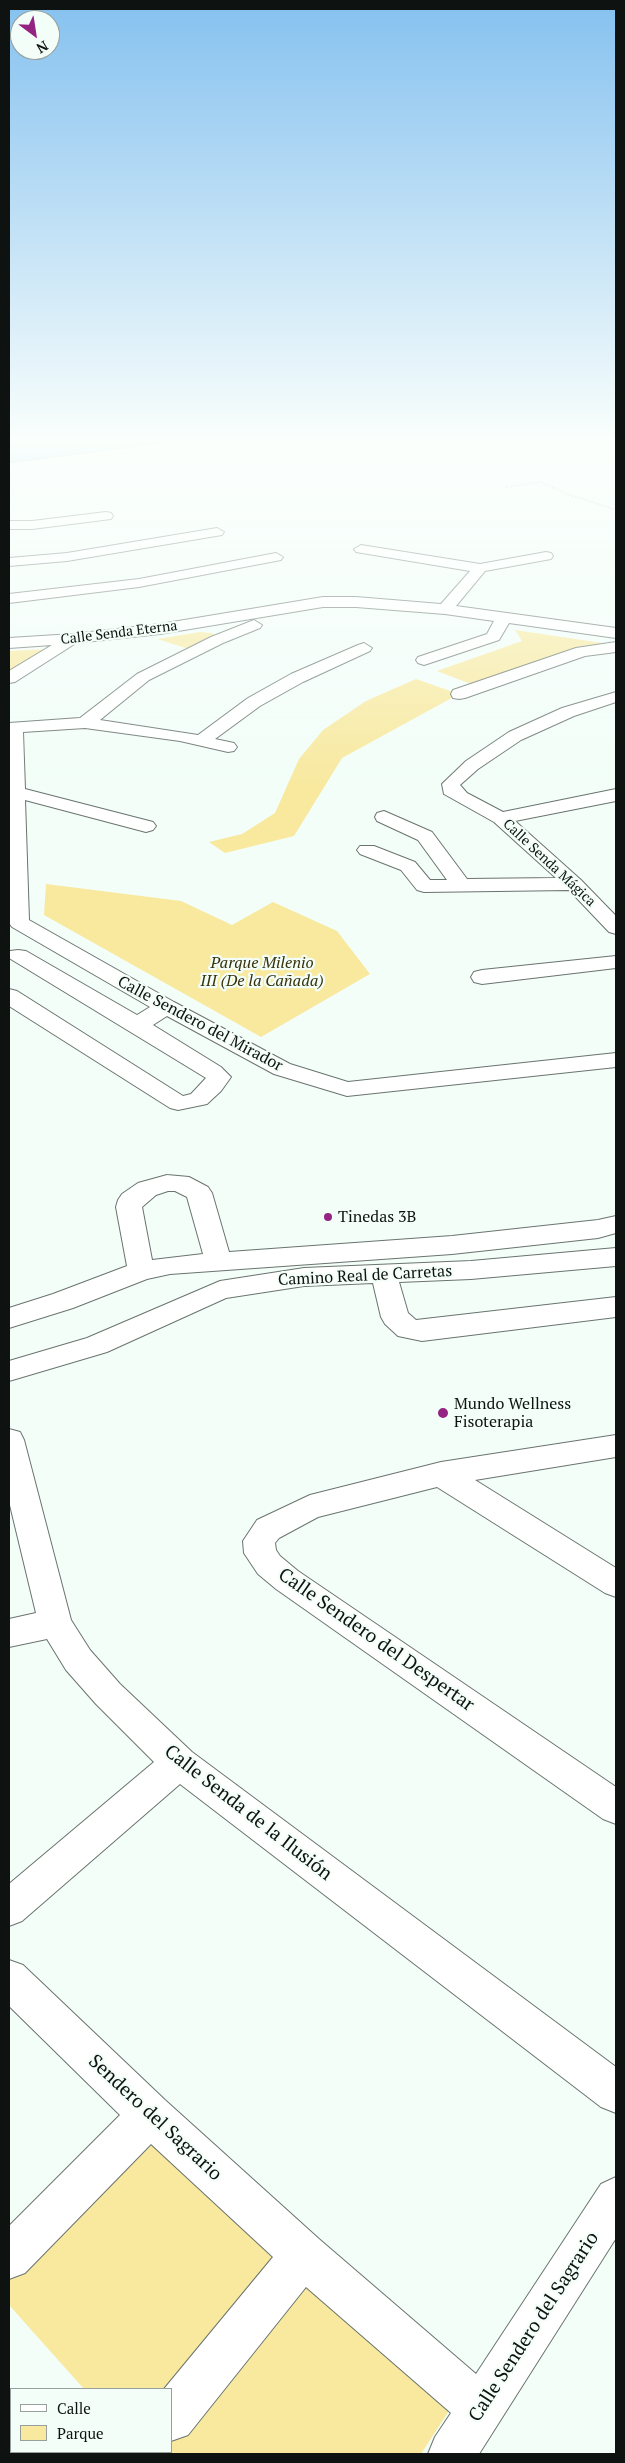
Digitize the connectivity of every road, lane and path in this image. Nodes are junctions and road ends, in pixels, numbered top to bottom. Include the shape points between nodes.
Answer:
1 (56, 558) edge
2 (271, 558) edge
3 (417, 558) edge
4 (535, 558) edge
5 (9, 562) edge
6 (480, 568) junction
7 (9, 599) edge
8 (293, 608) junction
9 (445, 609) junction
10 (504, 617) junction
11 (616, 633) edge
12 (73, 639) junction
13 (9, 643) edge
14 (616, 647) edge
15 (364, 648) dead end
16 (424, 660) dead end
17 (9, 678) edge
18 (459, 694) dead end
19 (616, 697) edge
20 (85, 723) junction
21 (11, 727) edge
22 (202, 740) junction
23 (228, 747) dead end
24 (16, 792) junction
25 (616, 795) edge
26 (384, 817) dead end
27 (502, 818) junction
28 (146, 826) dead end
29 (367, 850) dead end
30 (574, 884) junction
31 (461, 886) junction
32 (609, 911) edge
33 (14, 924) edge
34 (616, 928) edge
35 (18, 956) dead end
36 (616, 962) edge
37 (482, 977) dead end
38 (9, 996) edge
39 (166, 1007) junction
40 (137, 1025) junction
41 (616, 1060) edge
42 (616, 1225) edge
43 (616, 1257) edge
44 (218, 1261) junction
45 (141, 1272) junction
46 (384, 1275) junction
47 (616, 1307) edge
48 (9, 1318) edge
49 (9, 1371) edge
50 (9, 1440) edge
51 (616, 1446) edge
52 (441, 1474) junction
53 (616, 1584) edge
54 (55, 1623) junction
55 (9, 1633) edge
56 (179, 1764) junction
57 (616, 1807) edge
58 (9, 1908) edge
59 (9, 1980) edge
60 (616, 2092) edge
61 (150, 2115) junction
62 (616, 2199) edge
63 (303, 2255) junction
64 (9, 2258) edge
65 (481, 2409) junction
66 (172, 2417) edge
67 (452, 2454) edge

1 - 5 street
2 - 7 street via 139,583
3 - 6 street
4 - 6 street
6 - 9 street
8 - 9 street, Calle Senda Eterna via 323,602 356,602
8 - 12 street, Calle Senda Eterna
8 - 20 street via 217,640 143,677
9 - 10 street, Calle Senda Eterna
10 - 11 street, Calle Senda Eterna
10 - 16 street via 493,637
12 - 13 street, Calle Senda Eterna
12 - 17 street
14 - 18 street via 582,651
15 - 22 street via 297,678 254,702
19 - 27 street, Calle Senda Mágica via 568,712 515,736 472,764 450,784 451,790 460,798
20 - 21 street
20 - 22 street
21 - 24 street, Calle Sendero del Mirador
22 - 23 street
24 - 28 street
24 - 33 street, Calle Sendero del Mirador
25 - 27 street
26 - 31 street via 425,836
27 - 30 street, Calle Senda Mágica
29 - 31 street via 408,866 424,886
30 - 31 street
30 - 32 street, Calle Senda Mágica
32 - 34 street, Calle Senda Mágica
33 - 39 street, Calle Sendero del Mirador
35 - 40 street
36 - 37 street
38 - 40 street via 178,1104 199,1099 213,1086 218,1077 213,1072
39 - 40 street
39 - 41 street, Calle Sendero del Mirador via 282,1070 347,1089
42 - 44 street, Camino Real de Carretas via 452,1245
43 - 46 street, Camino Real de Carretas
44 - 45 street, Camino Real de Carretas via 170,1265
44 - 45 street via 199,1192 180,1183 167,1183 147,1189 131,1200 129,1207
45 - 48 street, Camino Real de Carretas
46 - 47 street via 395,1317 408,1329 422,1331
46 - 49 street, Camino Real de Carretas via 304,1277 220,1290 96,1345 55,1360
50 - 54 street, Calle Senda de la Ilusión
51 - 52 street, Calle Sendero del Despertar
52 - 53 street
52 - 57 street, Calle Sendero del Despertar via 310,1507 268,1529 259,1541 260,1553 287,1580
54 - 55 street
54 - 56 street, Calle Senda de la Ilusión via 78,1660
56 - 58 street
56 - 60 street, Calle Senda de la Ilusión
59 - 61 street, Sendero del Sagrario
61 - 63 street, Sendero del Sagrario
61 - 64 street
62 - 65 street, Calle Sendero del Sagrario
63 - 65 street, Sendero del Sagrario
63 - 66 street
65 - 67 street, Calle Sendero del Sagrario

